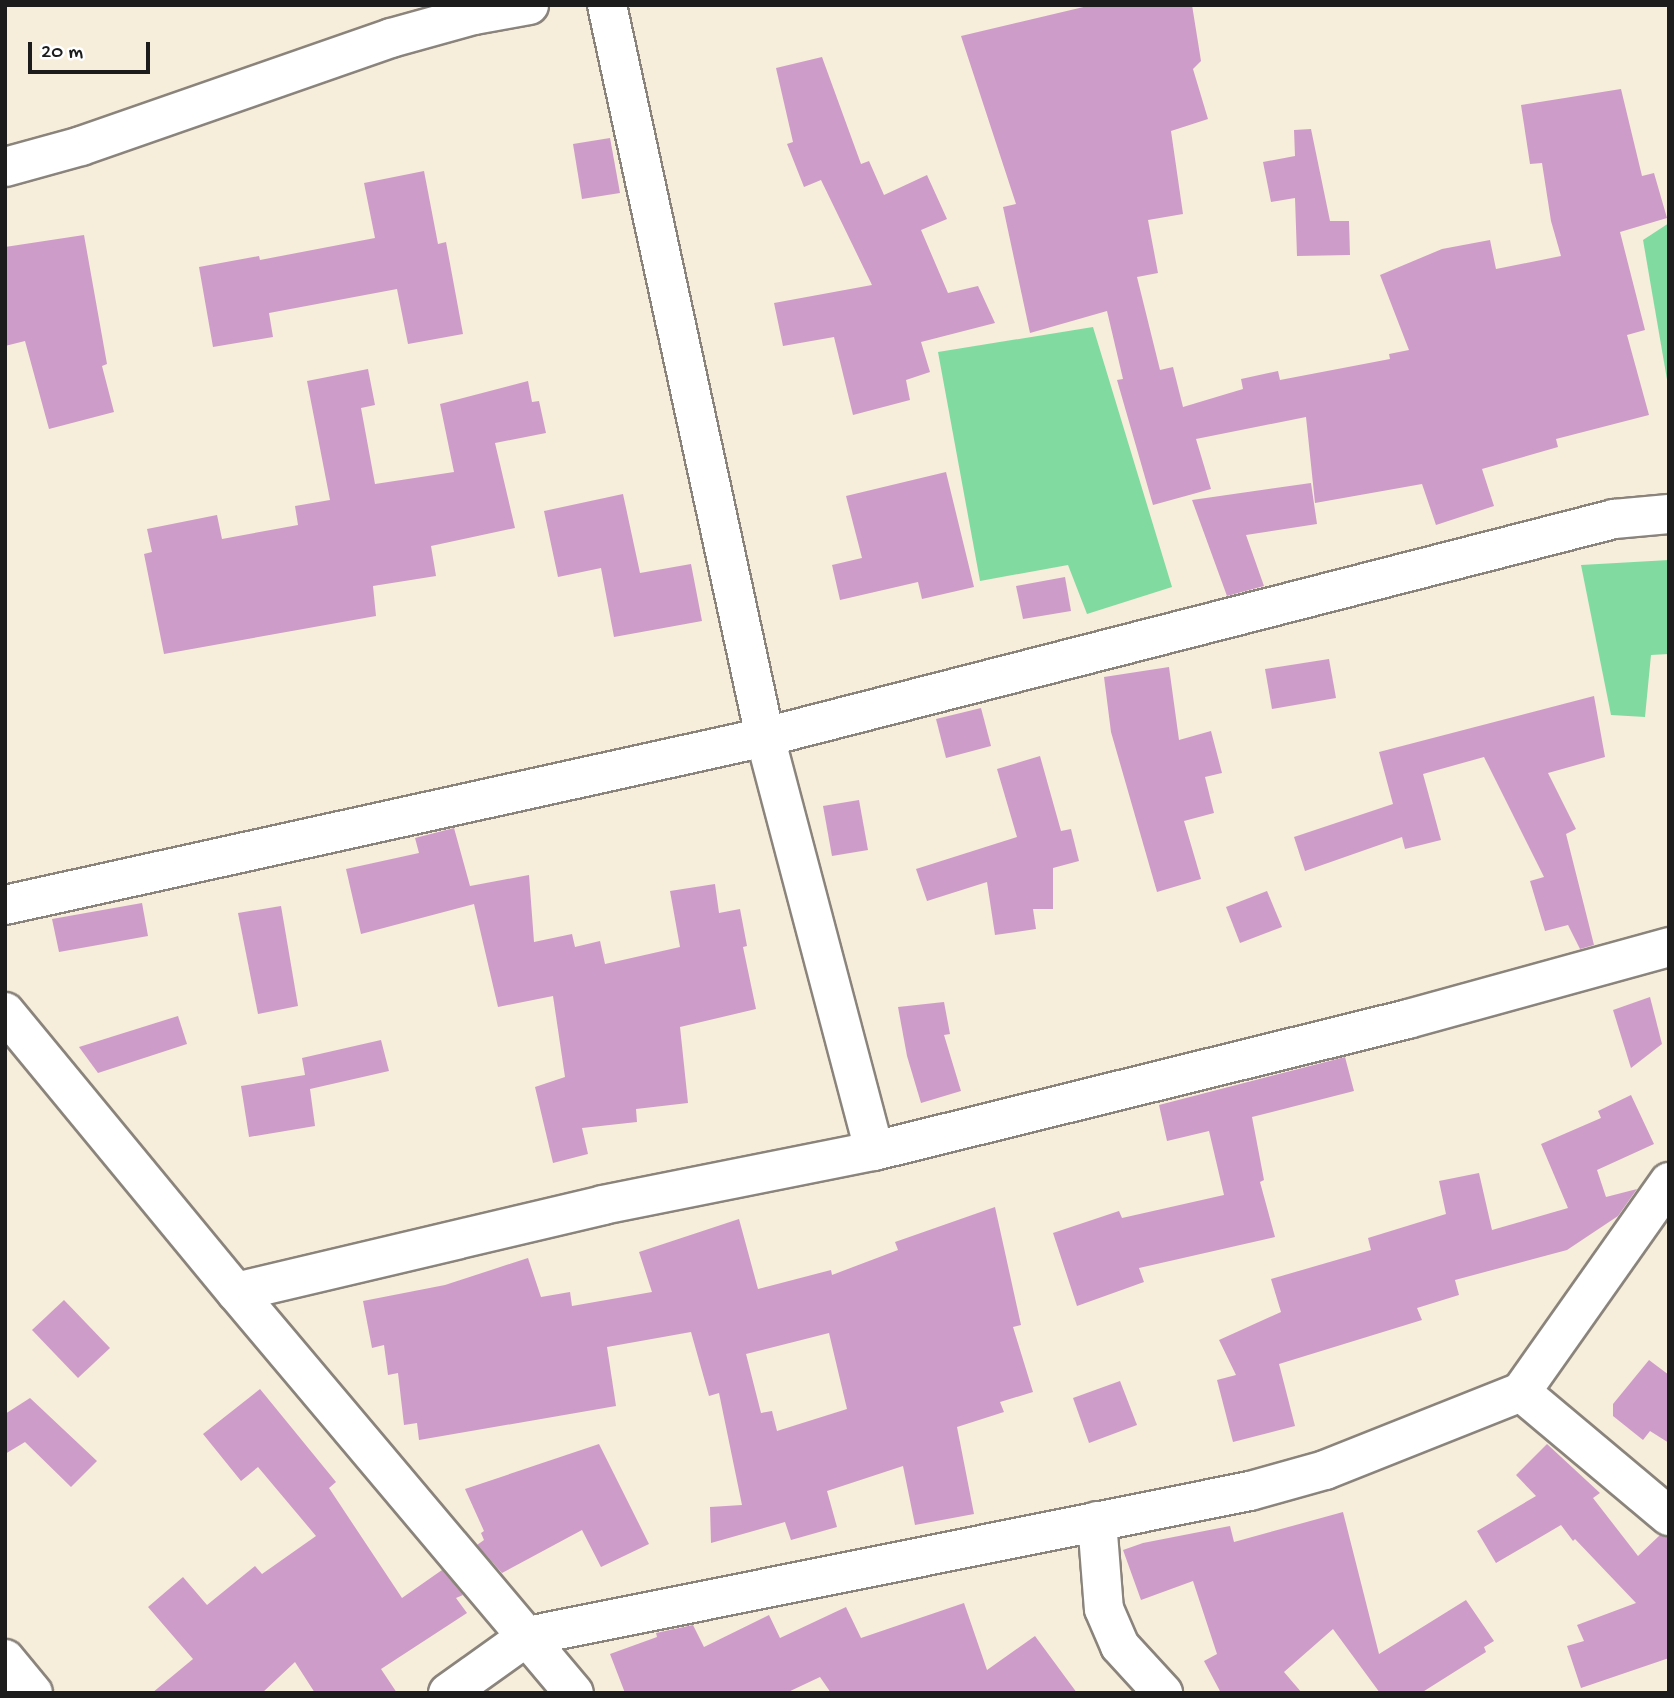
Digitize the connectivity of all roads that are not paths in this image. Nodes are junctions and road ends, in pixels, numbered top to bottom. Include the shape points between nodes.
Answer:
1 (529, 5) edge
2 (607, 5) edge
3 (5, 167) edge
4 (1669, 514) edge
5 (765, 737) junction
6 (5, 905) edge
7 (1669, 947) edge
8 (5, 1012) edge
9 (874, 1151) junction
10 (1669, 1182) edge
11 (236, 1292) junction
12 (1521, 1392) junction
13 (1669, 1516) edge
14 (1097, 1521) junction
15 (528, 1636) junction
16 (5, 1659) edge
17 (33, 1693) edge
18 (448, 1693) edge
19 (574, 1693) edge
20 (1163, 1693) edge

1 - 3 street via 391,38 81,146
2 - 5 street
4 - 5 street via 1601,522
5 - 6 street
5 - 9 street
7 - 9 street via 1408,1019
8 - 11 street
9 - 11 street via 603,1205
10 - 12 street
11 - 15 street
12 - 13 street
12 - 14 street via 1325,1470 1250,1491
14 - 15 street
14 - 20 street via 1104,1609 1120,1646
15 - 18 street
15 - 19 street
16 - 17 street

